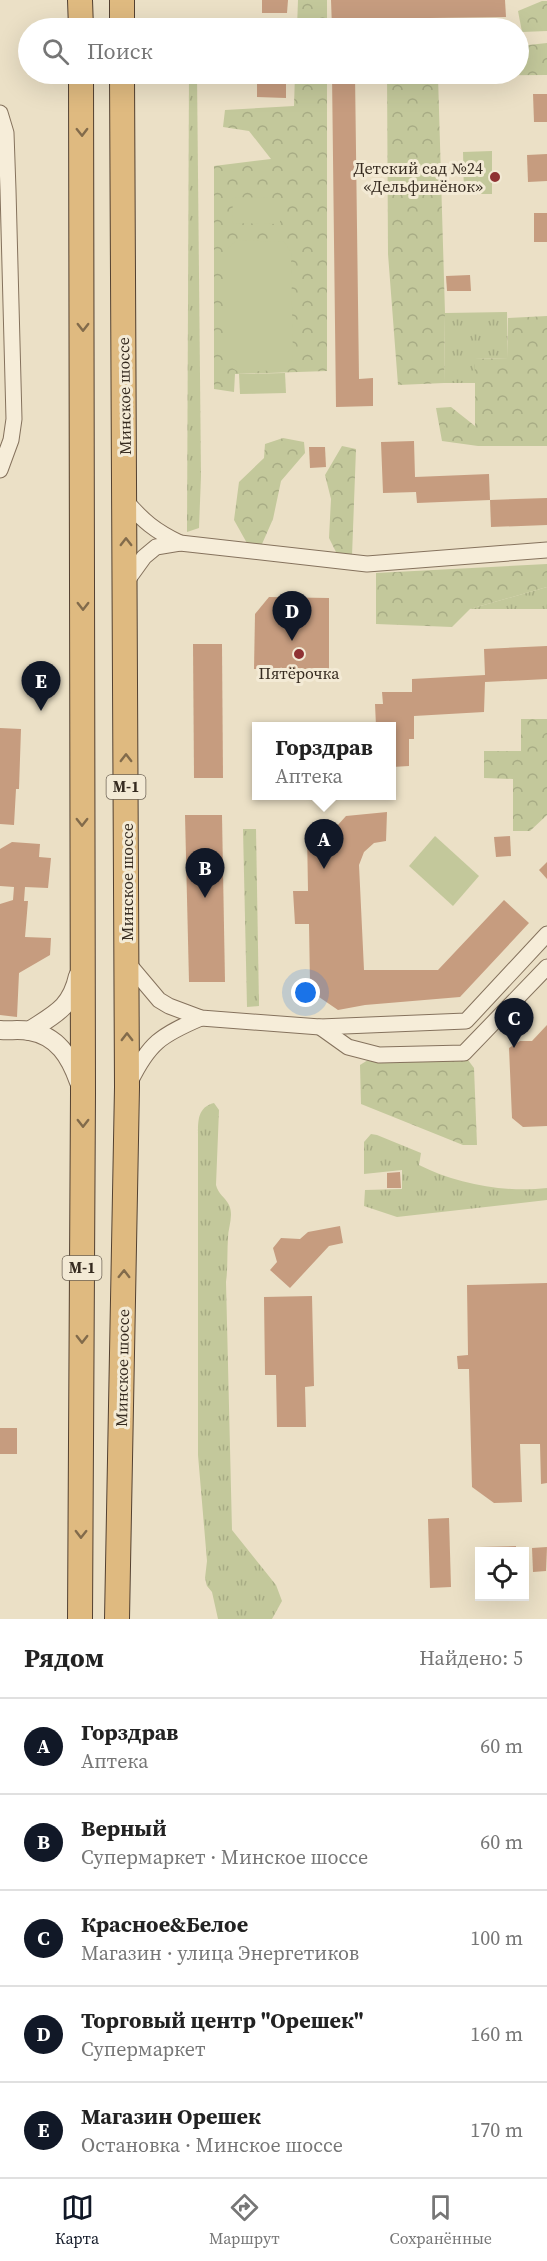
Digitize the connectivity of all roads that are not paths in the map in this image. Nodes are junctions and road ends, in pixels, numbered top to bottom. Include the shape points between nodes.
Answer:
1 (81, 0) edge
2 (122, 0) edge
3 (81, 18) edge
4 (122, 18) edge
5 (81, 84) edge
6 (122, 84) edge
7 (0, 113) edge
8 (0, 470) edge
9 (125, 500) junction
10 (180, 543) junction
11 (547, 550) edge
12 (126, 582) junction
13 (547, 934) edge
14 (82, 959) junction
15 (127, 961) junction
16 (547, 967) edge
17 (201, 1018) junction
18 (320, 1027) junction
19 (0, 1030) edge
20 (29, 1031) junction
21 (127, 1087) junction
22 (83, 1093) junction
23 (80, 1576) junction
24 (74, 1619) edge
25 (80, 1619) edge
26 (120, 1619) edge

1 - 3 highway
2 - 4 highway
5 -> 14 highway, М-1
6 - 9 highway, Минское шоссе / М-1
7 - 8 street via 6,133 14,419
9 - 10 street via 146,524
12 -> 9 highway, Минское шоссе / М-1
10 - 11 street via 367,564
10 - 12 street via 156,547
15 -> 12 highway, Минское шоссе / М-1
13 - 18 street via 466,1020
14 - 20 street via 76,986 66,1006
14 - 22 highway, М-1
15 - 17 street via 159,1000
21 -> 15 highway, Минское шоссе / М-1
16 - 18 street via 464,1053 379,1055 348,1047
17 - 18 street
17 - 21 street via 155,1042
19 - 20 street
20 - 22 street via 62,1047
26 -> 21 highway, Минское шоссе / М-1
22 -> 23 highway, М-1
23 - 24 street
23 - 25 highway, М-1

